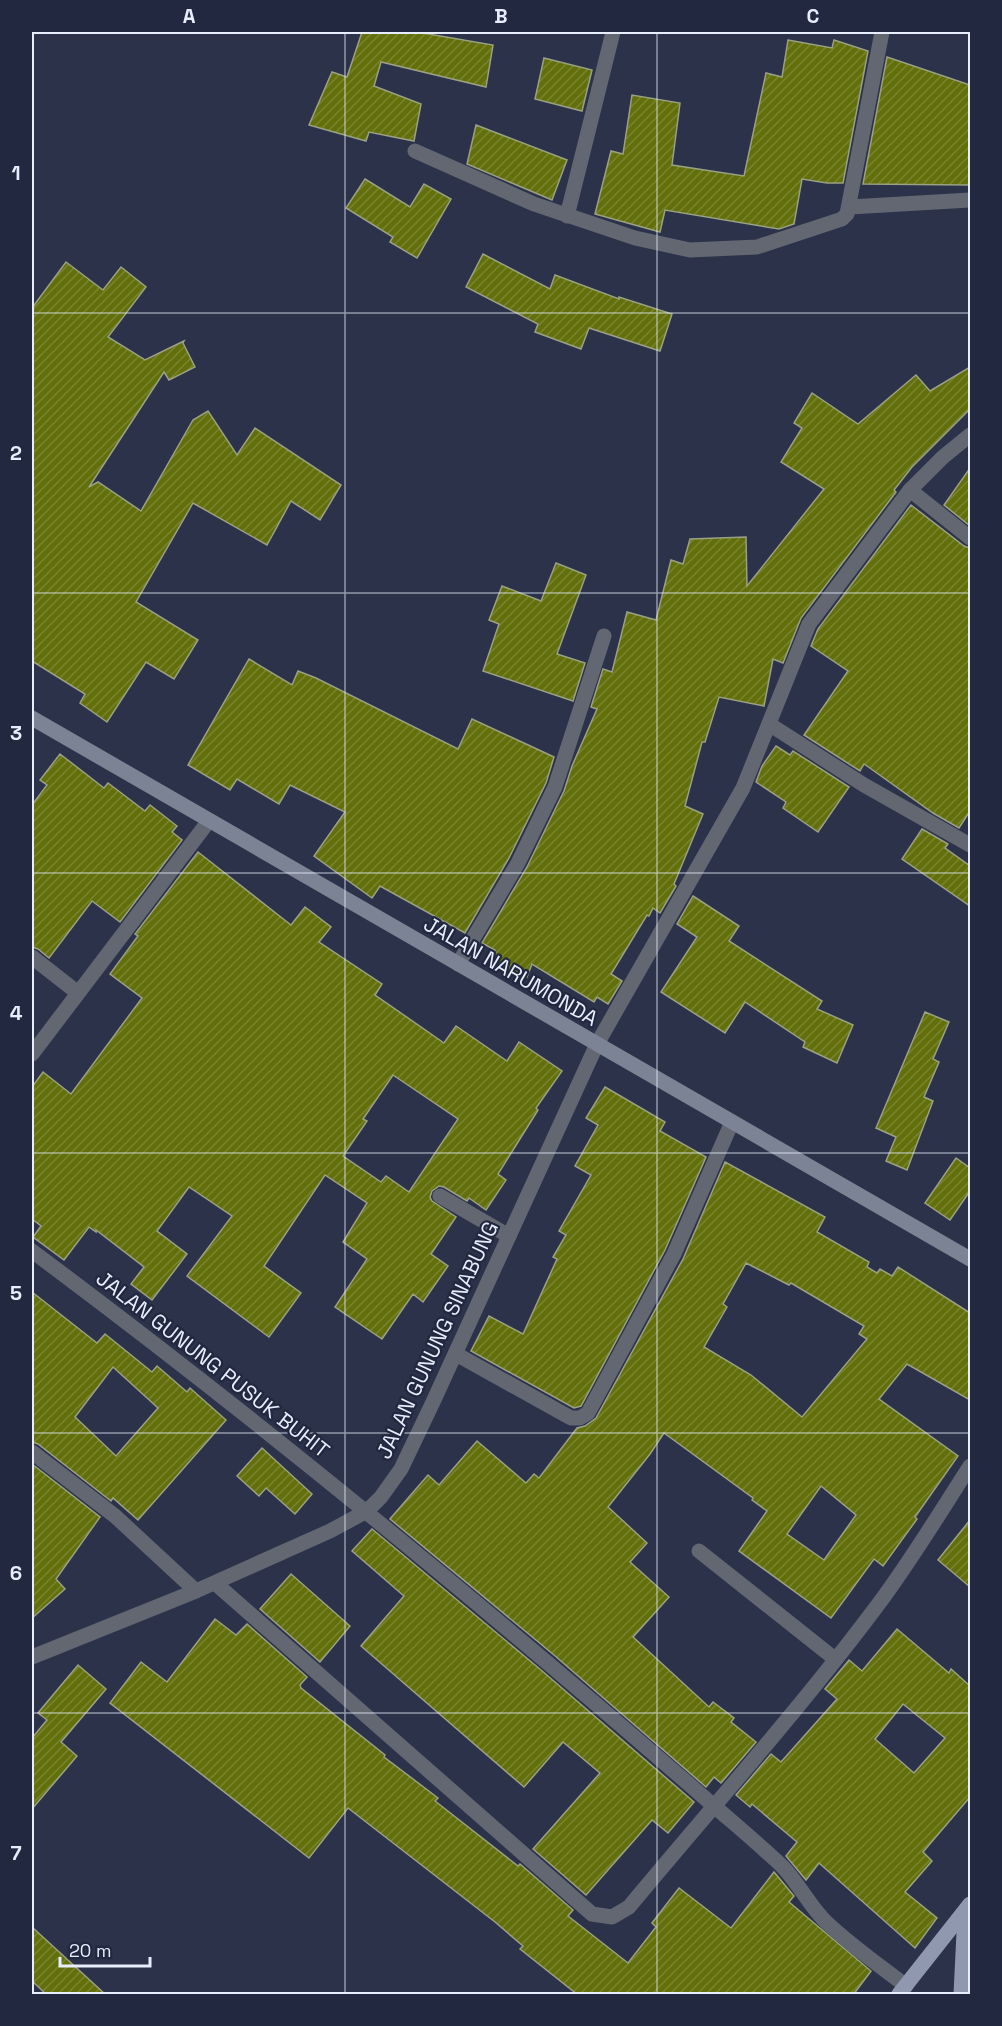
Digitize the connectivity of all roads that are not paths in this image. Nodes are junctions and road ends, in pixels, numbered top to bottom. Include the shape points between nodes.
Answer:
1 (613, 32) edge
2 (882, 32) edge
3 (415, 151) dead end
4 (970, 200) edge
5 (850, 207) junction
6 (567, 216) junction
7 (970, 435) edge
8 (910, 490) junction
9 (970, 538) edge
10 (603, 636) dead end
11 (32, 718) edge
12 (769, 724) junction
13 (208, 822) junction
14 (970, 845) edge
15 (32, 957) edge
16 (458, 964) junction
17 (78, 993) junction
18 (597, 1044) junction
19 (32, 1054) edge
20 (732, 1122) junction
21 (440, 1196) dead end
22 (509, 1236) junction
23 (32, 1251) edge
24 (970, 1259) edge
25 (456, 1354) junction
26 (32, 1452) edge
27 (970, 1466) edge
28 (367, 1511) junction
29 (699, 1551) dead end
30 (215, 1582) junction
31 (196, 1591) junction
32 (32, 1657) edge
33 (835, 1659) junction
34 (713, 1805) junction
35 (968, 1908) edge
36 (903, 1990) edge
37 (961, 1995) edge

1 - 6 street
2 - 5 street
3 - 6 street
4 - 5 street
5 - 6 street via 842,219 758,247 690,250 635,238
7 - 8 street, JALAN GUNUNG SINABUNG
8 - 9 street
8 - 12 street, JALAN GUNUNG SINABUNG via 808,624
10 - 16 street via 555,788 518,863
11 - 13 street, JALAN NARUMONDA
12 - 14 street via 864,785
12 - 18 street, JALAN GUNUNG SINABUNG via 743,788
13 - 16 street, JALAN NARUMONDA
13 - 17 street
15 - 17 street
16 - 18 street, JALAN NARUMONDA
17 - 19 street
18 - 20 street, JALAN NARUMONDA
18 - 22 street, JALAN GUNUNG SINABUNG
20 - 24 street, JALAN NARUMONDA
20 - 25 street via 674,1254 588,1413 571,1418
21 - 22 street
22 - 25 street, JALAN GUNUNG SINABUNG
23 - 28 street, JALAN GUNUNG PUSUK BUHIT
25 - 28 street, JALAN GUNUNG SINABUNG via 401,1469
26 - 31 street via 115,1516
27 - 33 street via 881,1600
28 - 30 street, JALAN GUNUNG SINABUNG
28 - 34 street, JALAN GUNUNG PUSUK BUHIT
29 - 33 street
30 - 31 street, JALAN GUNUNG SINABUNG
30 - 34 street via 592,1914 612,1917 629,1908
31 - 32 street, JALAN GUNUNG SINABUNG
33 - 34 street via 773,1738
34 - 36 street, JALAN GUNUNG PUSUK BUHIT via 783,1868 829,1925
35 - 36 main road
35 - 37 main road

